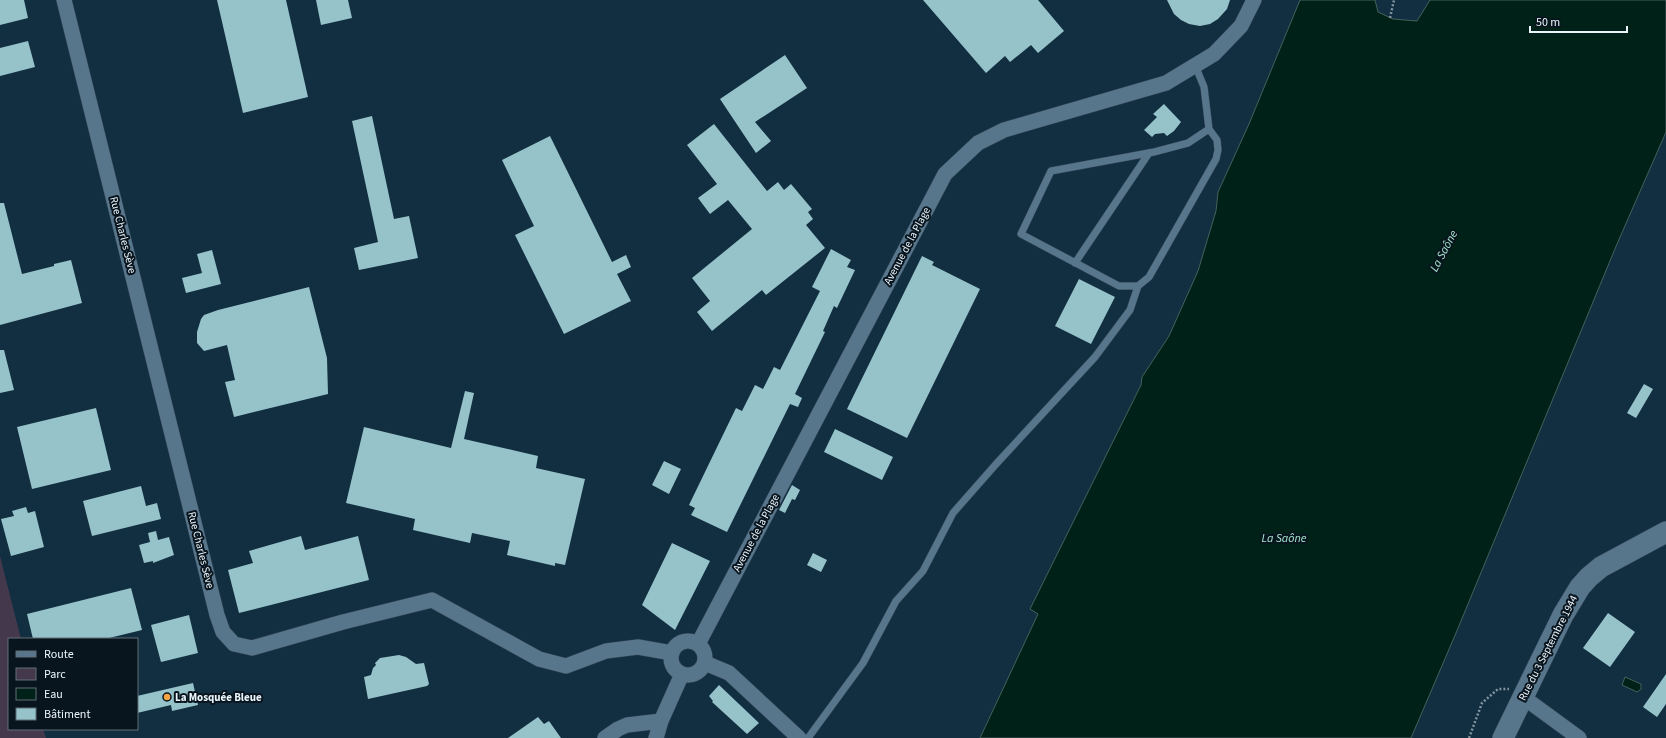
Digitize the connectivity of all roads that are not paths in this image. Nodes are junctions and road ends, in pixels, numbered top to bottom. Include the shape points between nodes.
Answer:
1 (64, 0) edge
2 (1254, 0) edge
3 (1195, 65) junction
4 (1208, 129) junction
5 (1149, 152) junction
6 (1075, 263) junction
7 (1138, 286) junction
8 (1666, 532) edge
9 (698, 644) junction
10 (672, 653) junction
11 (705, 663) junction
12 (682, 674) junction
13 (1519, 693) junction
14 (661, 721) junction
15 (605, 738) edge
16 (656, 738) edge
17 (799, 738) edge
18 (808, 738) edge
19 (1503, 738) edge
20 (1579, 738) edge

1 - 10 street, Rue Charles Sève via 217,615 223,632 234,644 252,648 432,600 539,659 566,666 606,651 638,647
2 - 3 street, Avenue de la Plage via 1241,26 1214,54
3 - 4 lane via 1204,87
3 - 9 street, Avenue de la Plage via 1166,83 1004,130 978,143 945,174
4 - 5 lane via 1188,143
4 - 7 lane via 1217,140 1216,159 1149,277
5 - 6 lane
5 - 6 lane via 1051,171 1021,234
6 - 7 lane via 1119,286
7 - 18 lane via 1130,310 1095,357 953,513 923,570 896,601 863,663
8 - 13 street, Rue du 3 Septembre 1944 via 1609,562 1586,580 1574,595
9 - 10 street via 692,641 679,643
9 - 11 street via 705,652
10 - 12 street via 673,666
11 - 12 street via 693,675
11 - 17 street via 728,673
12 - 14 street
13 - 19 street, Rue du 3 Septembre 1944
13 - 20 street
14 - 15 street via 627,725
14 - 16 street

